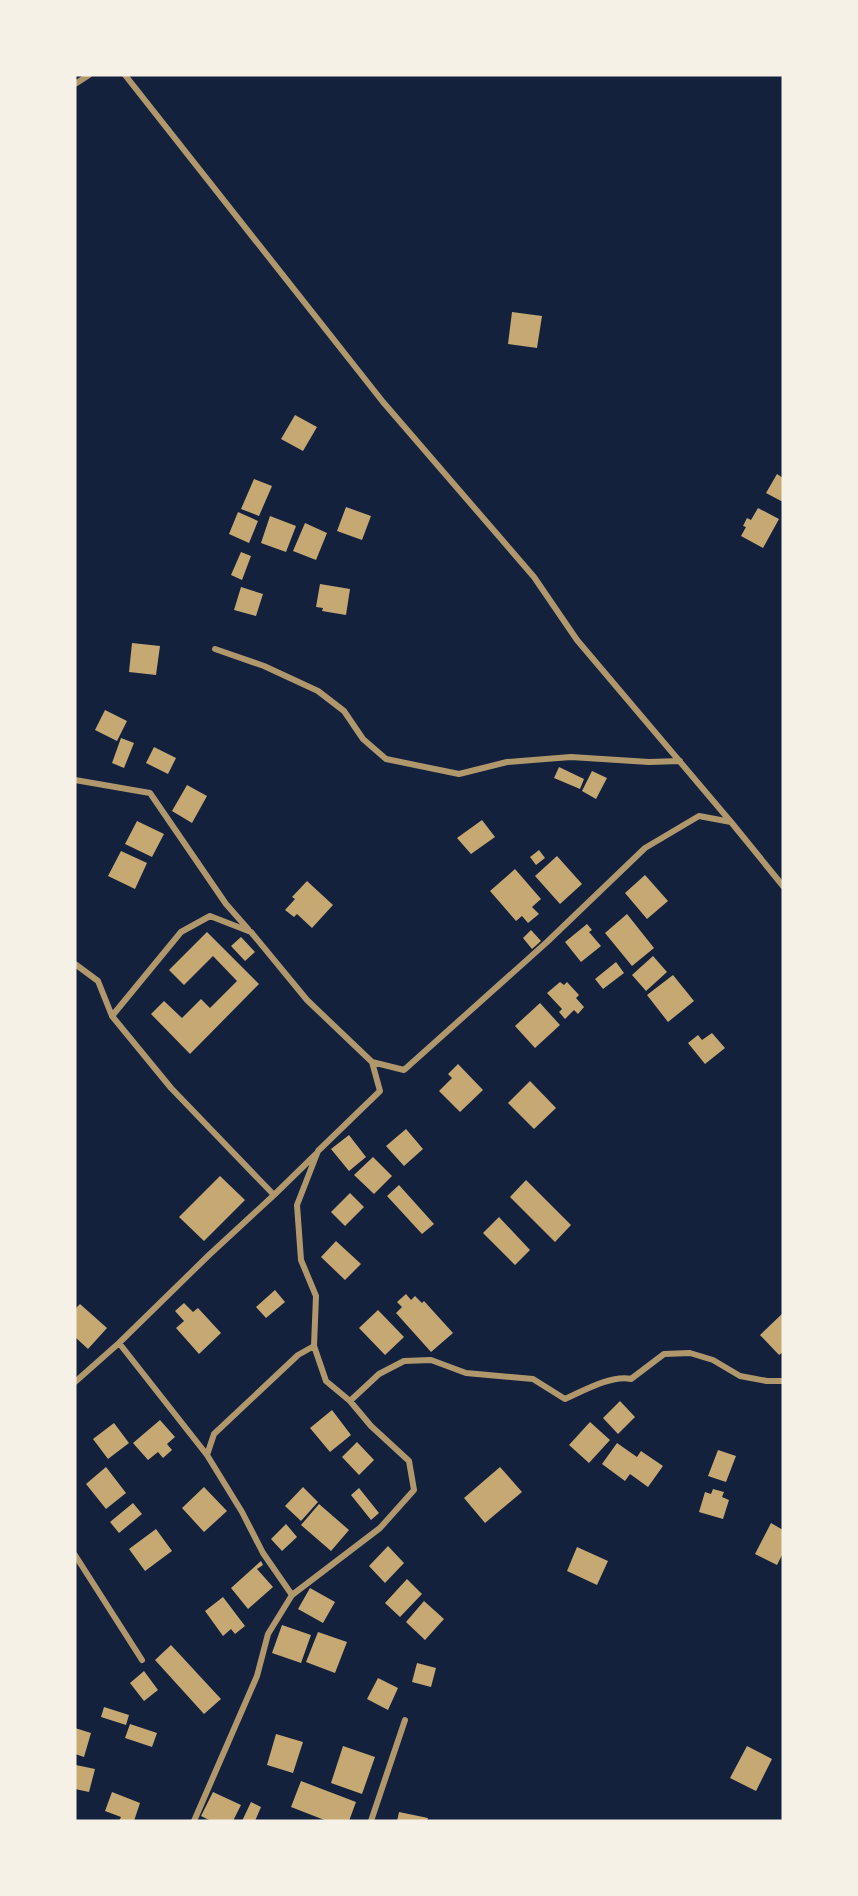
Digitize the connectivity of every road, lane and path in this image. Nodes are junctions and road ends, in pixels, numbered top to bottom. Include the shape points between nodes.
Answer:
1 (89, 75) edge
2 (125, 75) edge
3 (75, 84) edge
4 (215, 649) dead end
5 (680, 761) junction
6 (75, 780) edge
7 (731, 822) junction
8 (783, 886) edge
9 (251, 932) junction
10 (75, 964) edge
11 (112, 1016) junction
12 (372, 1062) junction
13 (318, 1151) junction
14 (274, 1196) junction
15 (119, 1343) junction
16 (314, 1346) junction
17 (783, 1381) edge
18 (75, 1382) edge
19 (350, 1401) junction
20 (207, 1455) junction
21 (75, 1555) edge
22 (292, 1595) junction
23 (142, 1660) dead end
24 (405, 1720) dead end
25 (194, 1821) edge
26 (371, 1821) edge

1 - 3 street
2 - 5 street via 383,402 534,577 576,640
4 - 5 street via 264,666 318,692 344,711 363,740 386,759 459,774 507,762 571,757
5 - 7 street
6 - 9 street via 150,793 226,904
7 - 8 street
7 - 12 street via 699,816 645,848 404,1070
9 - 11 street via 210,916 181,932
9 - 12 street via 308,1000
10 - 11 street via 98,981
11 - 14 street via 171,1088
12 - 13 street via 380,1091
13 - 14 street
13 - 16 street via 297,1205 301,1260 316,1296
14 - 15 street
15 - 18 street
15 - 20 street
16 - 19 street via 326,1380
16 - 20 street via 298,1355 214,1434
17 - 19 street via 740,1376 713,1360 690,1353 663,1354 631,1379 595,1385 565,1399 533,1379 466,1373 431,1360 404,1361 379,1374
19 - 22 street via 409,1461 414,1490 380,1528
20 - 22 street
21 - 23 street
22 - 25 street via 268,1634 257,1676
24 - 26 street

